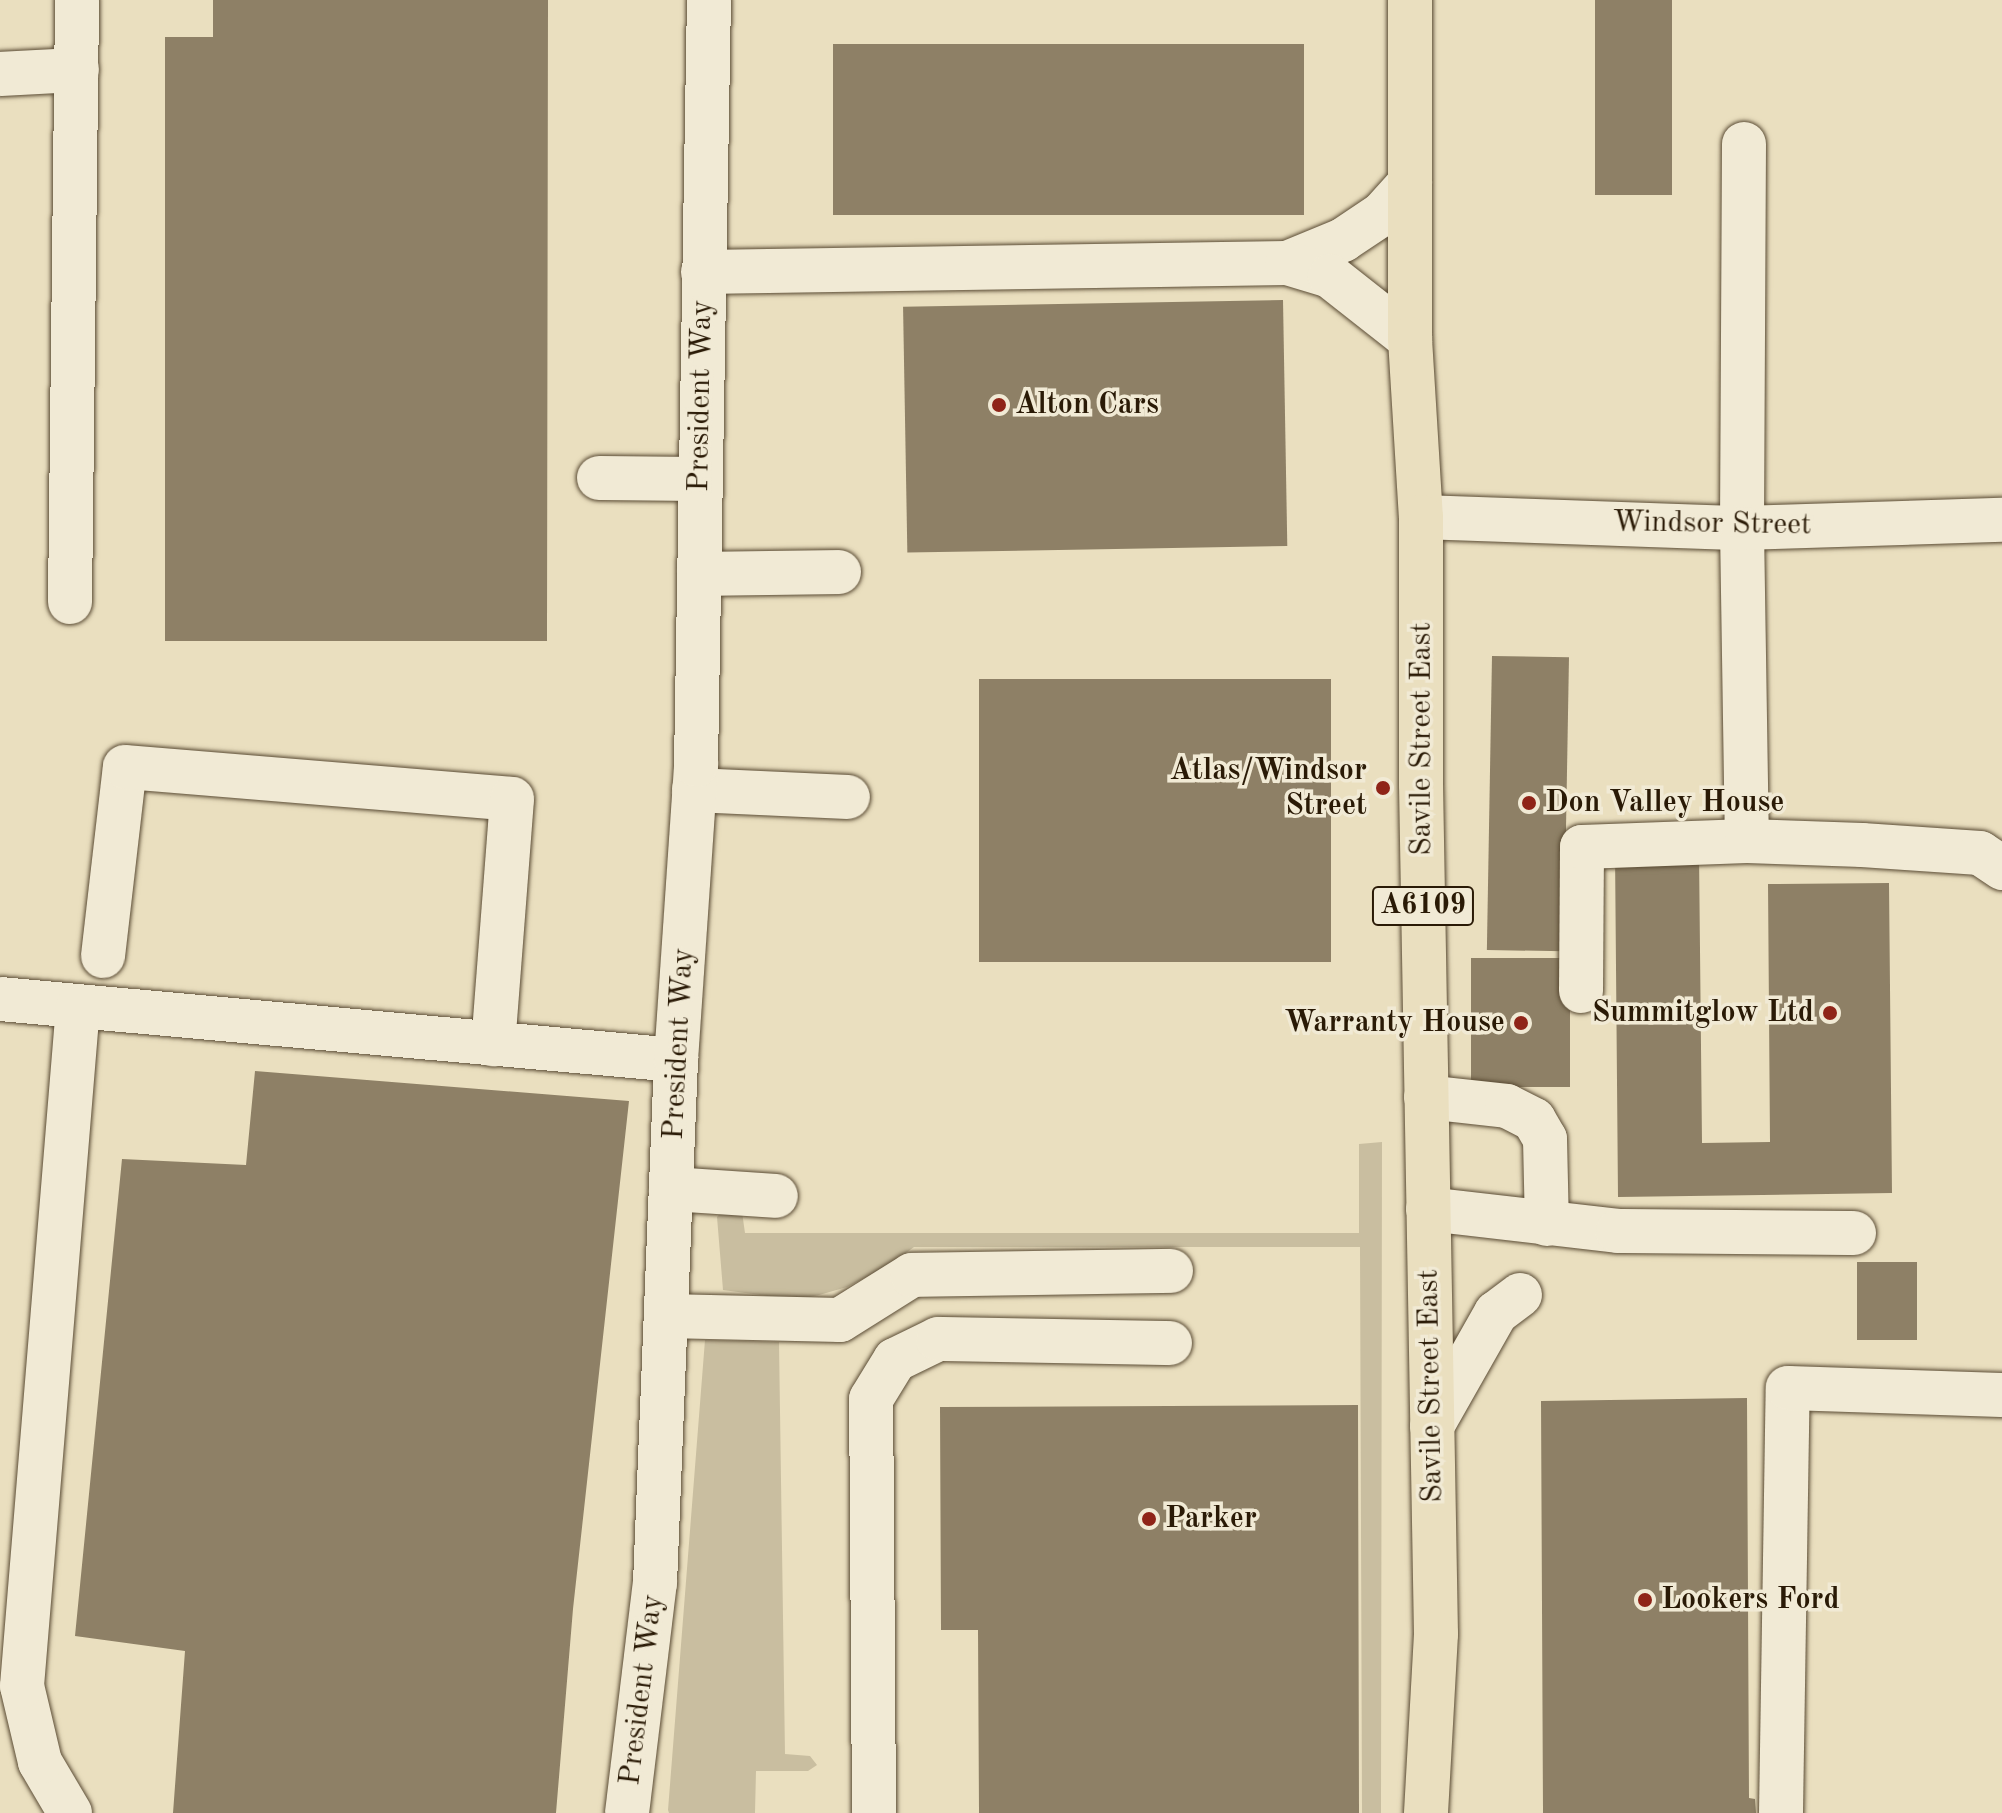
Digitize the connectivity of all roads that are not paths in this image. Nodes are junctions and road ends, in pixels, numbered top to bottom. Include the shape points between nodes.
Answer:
1 (77, 0) edge
2 (709, 0) edge
3 (1410, 0) edge
4 (77, 70) junction
5 (0, 74) edge
6 (1744, 144) dead end
7 (1410, 183) junction
8 (1287, 263) junction
9 (703, 272) junction
10 (1410, 339) junction
11 (599, 478) dead end
12 (700, 479) junction
13 (1996, 515) edge
14 (1421, 517) junction
15 (1742, 528) junction
16 (839, 572) dead end
17 (699, 574) junction
18 (70, 602) dead end
19 (694, 790) junction
20 (848, 797) dead end
21 (1747, 841) junction
22 (2002, 868) edge
23 (103, 956) dead end
24 (1581, 991) dead end
25 (0, 999) edge
26 (78, 1006) junction
27 (493, 1044) junction
28 (676, 1060) junction
29 (1426, 1097) junction
30 (671, 1189) junction
31 (776, 1196) dead end
32 (1428, 1209) junction
33 (1547, 1224) junction
34 (1854, 1233) dead end
35 (1171, 1271) dead end
36 (1520, 1295) dead end
37 (666, 1316) junction
38 (1170, 1343) dead end
39 (2002, 1395) edge
40 (1432, 1426) junction
41 (70, 1813) edge
42 (627, 1813) edge
43 (874, 1813) edge
44 (1426, 1813) edge
45 (1781, 1813) edge

1 - 4 street
2 - 9 street, President Way
3 - 7 main road, Savile Street East / A6109
4 - 5 street
4 - 18 street
6 - 15 street
7 - 8 street, President Way via 1382,214 1343,240
7 - 10 main road, Savile Street East / A6109
8 - 9 street, President Way
8 - 10 street, President Way via 1330,276
9 - 12 street, President Way
10 - 14 main road, Savile Street East / A6109
11 - 12 street
12 - 17 street, President Way
13 - 15 street, Windsor Street
14 - 15 street, Windsor Street
14 - 29 main road, Savile Street East / A6109
15 - 21 street
16 - 17 street
17 - 19 street, President Way
19 - 20 street
19 - 28 street, President Way
21 - 22 street via 1980,853
21 - 24 street via 1582,847
23 - 27 street via 125,767 512,799
25 - 26 street
26 - 27 street
26 - 41 street via 22,1686 40,1762
27 - 28 street
28 - 30 street, President Way
29 - 32 main road, Savile Street East / A6109
29 - 33 street via 1507,1106 1534,1120 1545,1139
30 - 31 street
30 - 37 street, President Way
32 - 33 street
32 - 40 main road, Savile Street East / A6109
33 - 34 street via 1618,1231
35 - 37 street via 912,1275 840,1320
36 - 40 street via 1496,1313
37 - 42 street, President Way via 655,1583
38 - 43 street via 938,1339 895,1360 871,1399
39 - 45 street via 1788,1388
40 - 44 main road, Savile Street East / A6109 via 1436,1634

